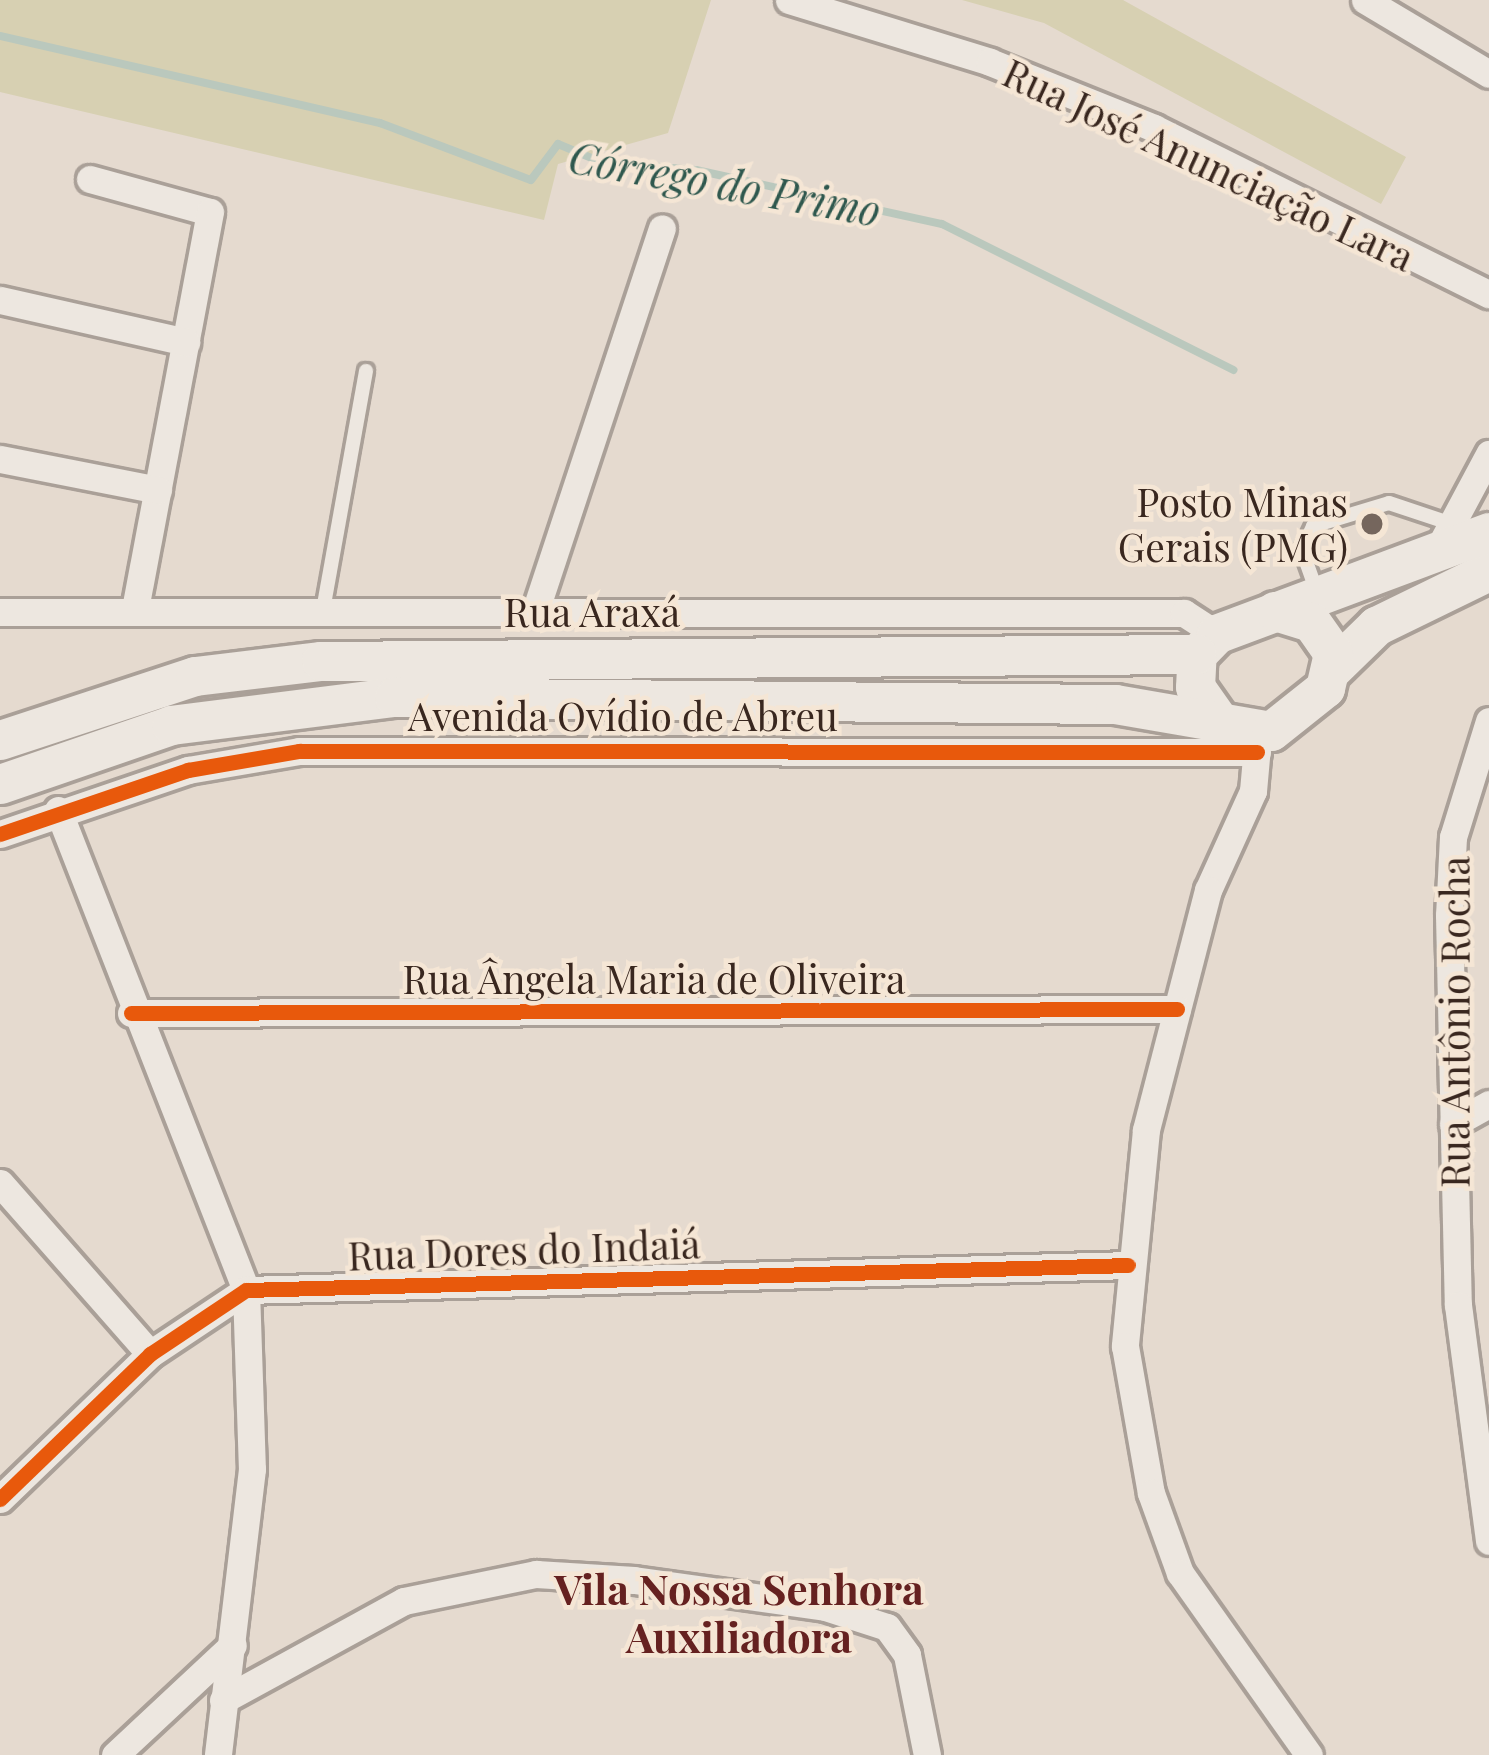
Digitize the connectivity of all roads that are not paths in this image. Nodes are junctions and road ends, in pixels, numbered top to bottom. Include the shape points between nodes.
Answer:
1 (789, 0) edge
2 (1365, 0) edge
3 (1489, 74) edge
4 (90, 179) dead end
5 (662, 229) dead end
6 (1489, 294) edge
7 (0, 300) edge
8 (186, 342) junction
9 (366, 371) dead end
10 (1489, 454) edge
11 (0, 459) edge
12 (158, 490) junction
13 (1458, 538) edge
14 (1489, 572) edge
15 (1320, 603) junction
16 (135, 610) junction
17 (323, 610) junction
18 (1275, 611) junction
19 (0, 612) edge
20 (535, 612) junction
21 (1199, 633) junction
22 (1332, 669) junction
23 (1216, 718) junction
24 (1489, 722) edge
25 (0, 740) edge
26 (1258, 742) junction
27 (0, 784) edge
28 (58, 809) junction
29 (0, 834) edge
30 (1177, 1009) junction
31 (131, 1013) junction
32 (1489, 1104) edge
33 (1453, 1124) junction
34 (0, 1183) edge
35 (1128, 1265) junction
36 (246, 1290) junction
37 (151, 1354) junction
38 (1477, 1393) edge
39 (0, 1499) edge
40 (1489, 1541) edge
41 (233, 1645) junction
42 (223, 1700) junction
43 (1302, 1752) edge
44 (116, 1755) edge
45 (218, 1755) edge
46 (927, 1755) edge

1 - 6 street, Rua José Anunciação Lara via 990,62 1154,128
2 - 3 street
4 - 8 street via 210,212
5 - 20 street
7 - 8 street
8 - 12 street
9 - 17 lane
10 - 13 street
11 - 12 street
12 - 16 street
13 - 15 main road
13 - 15 lane via 1389,503 1313,526 1302,550
14 - 22 main road via 1376,626
15 - 18 main road
16 - 17 street, Rua Araxá
16 - 19 street, Rua Araxá
17 - 20 street, Rua Araxá
18 - 21 main road
18 - 22 main road via 1311,622
20 - 21 street, Rua Araxá
21 - 23 main road via 1195,688
21 - 25 main road, Avenida Ovídio de Abreu via 321,661 195,676
22 - 26 main road via 1303,716
23 - 26 main road
23 - 27 main road, Avenida Ovídio de Abreu via 1115,704 394,698 171,725
24 - 33 street, Rua Antônio Rocha via 1454,837
26 - 28 street, Avenida Ovídio de Abreu via 299,751
26 - 30 street
28 - 29 street, Avenida Ovídio de Abreu
28 - 31 street
30 - 31 street, Rua Ângela Maria de Oliveira
30 - 35 street
31 - 36 street
32 - 33 street
33 - 38 street, Rua Antônio Rocha
34 - 37 street
35 - 36 street, Rua Dores do Indaiá
35 - 43 street via 1136,1424 1180,1573
36 - 37 street
36 - 41 street via 252,1469
37 - 39 street
38 - 40 street, Rua Antônio Rocha
41 - 42 street
41 - 44 street
42 - 45 street
42 - 46 street via 404,1601 536,1574 634,1580 825,1607 887,1628 908,1654

